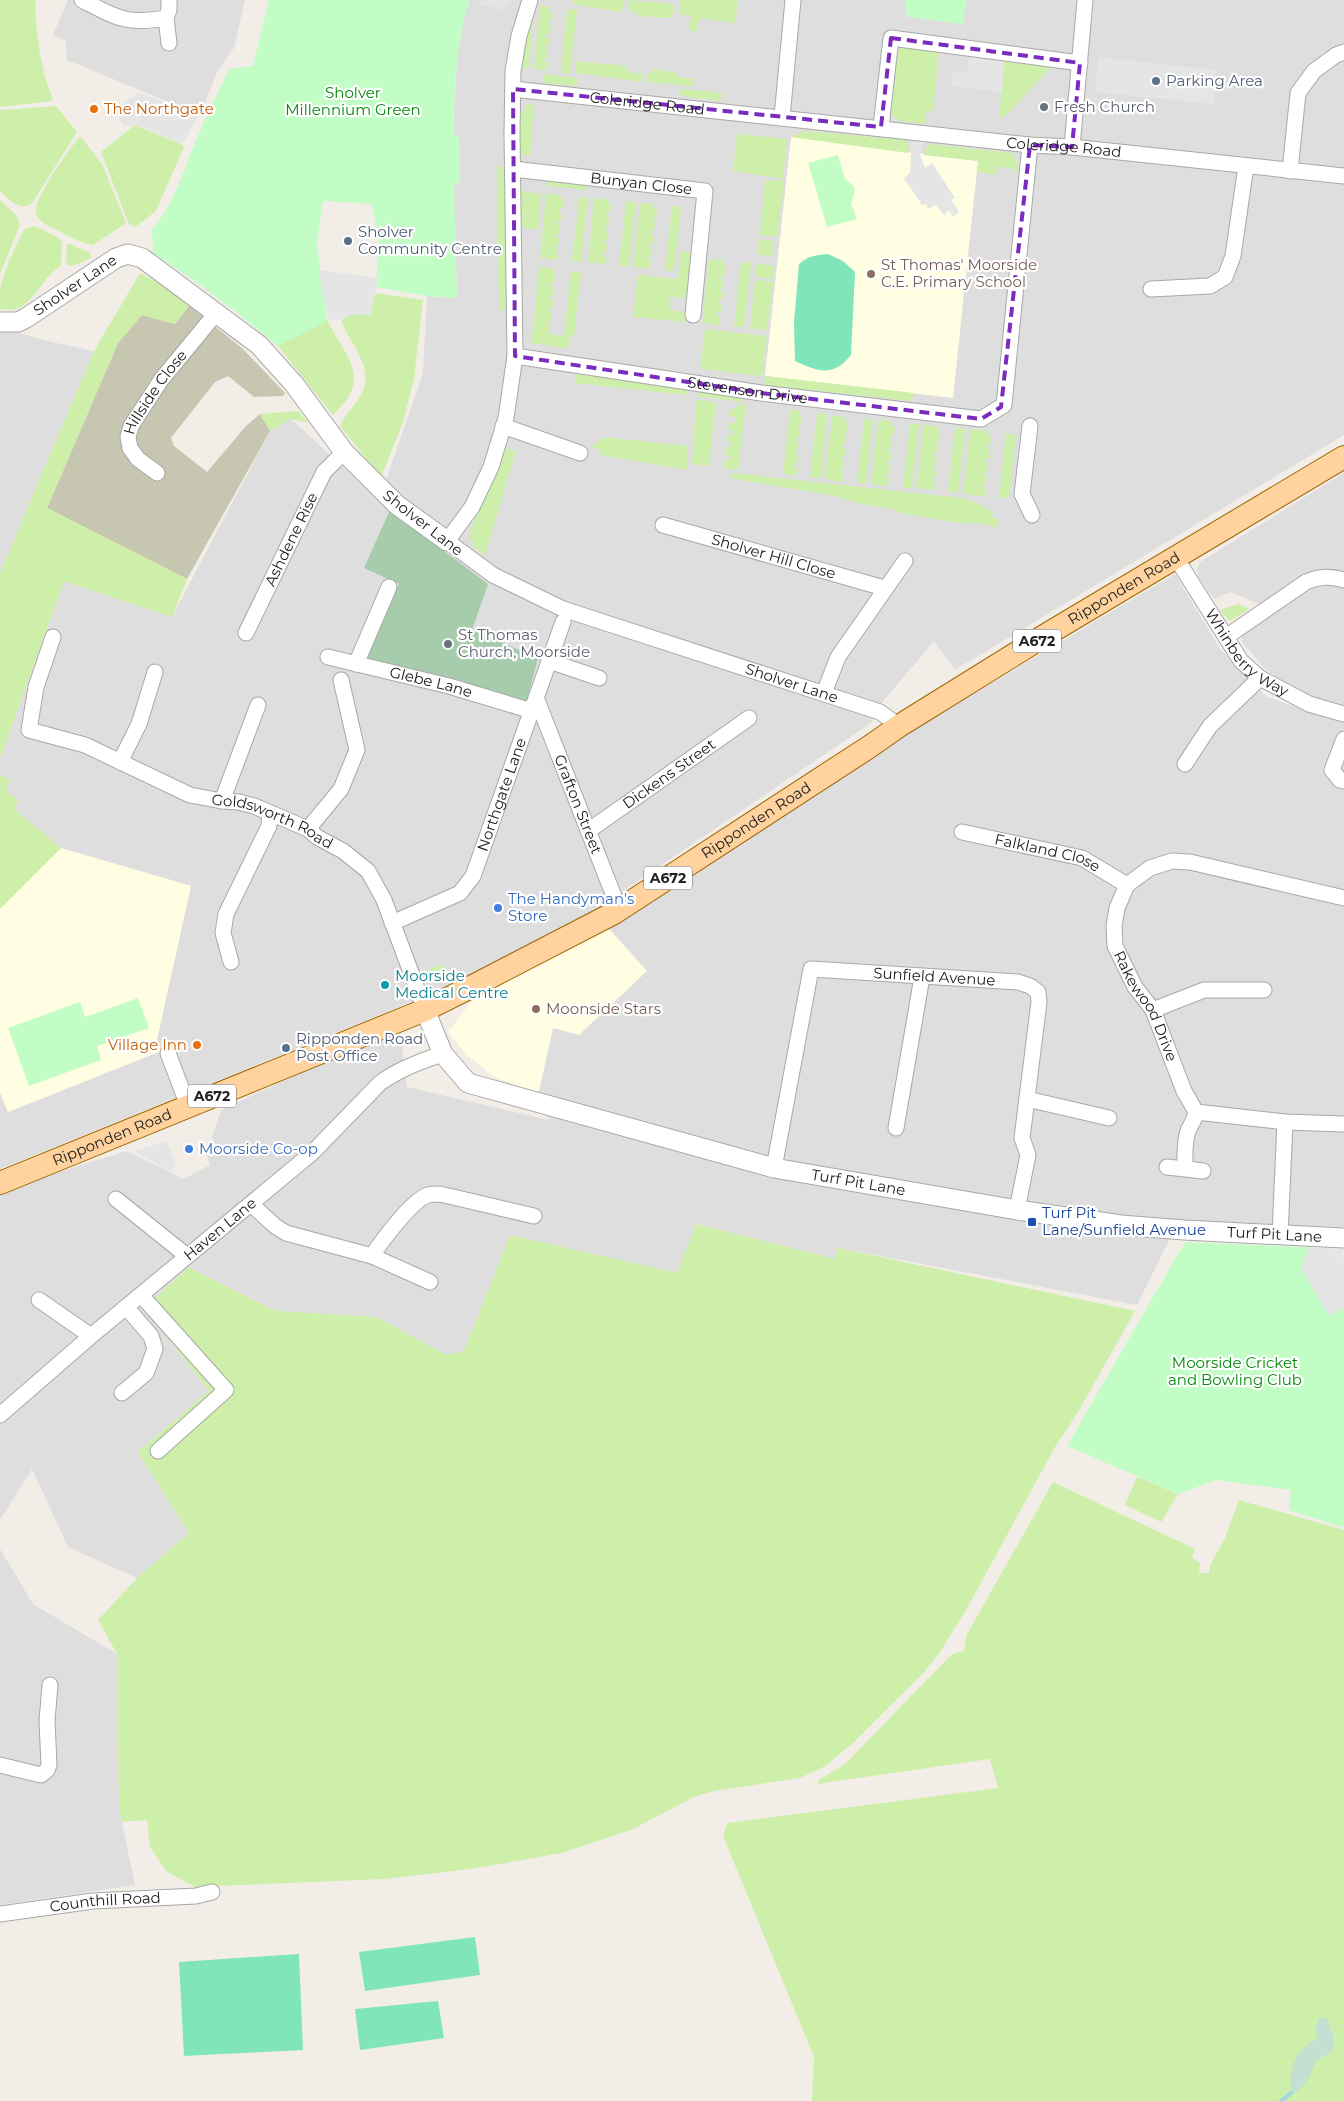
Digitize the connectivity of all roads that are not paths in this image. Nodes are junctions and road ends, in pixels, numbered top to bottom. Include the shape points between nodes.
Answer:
1 (82, 0) edge
2 (169, 0) edge
3 (530, 0) edge
4 (793, 0) edge
5 (1085, 0) edge
6 (166, 18) junction
7 (169, 43) dead end
8 (1344, 52) edge
9 (1080, 63) junction
10 (513, 89) junction
11 (782, 117) junction
12 (881, 127) junction
13 (1030, 145) junction
14 (1072, 147) junction
15 (1246, 166) junction
16 (513, 169) junction
17 (1290, 171) junction
18 (1344, 176) edge
19 (1151, 289) dead end
20 (217, 312) junction
21 (694, 315) dead end
22 (1, 326) edge
23 (515, 356) junction
24 (503, 426) junction
25 (1030, 426) dead end
26 (344, 452) junction
27 (580, 453) dead end
28 (1344, 457) edge
29 (157, 473) dead end
30 (1032, 515) dead end
31 (663, 525) dead end
32 (446, 541) junction
33 (1176, 558) junction
34 (905, 561) dead end
35 (1344, 580) edge
36 (389, 587) dead end
37 (884, 588) junction
38 (563, 622) dead end
39 (246, 633) dead end
40 (53, 637) dead end
41 (1226, 637) junction
42 (328, 657) dead end
43 (549, 661) junction
44 (356, 664) junction
45 (155, 672) dead end
46 (599, 678) dead end
47 (1260, 678) junction
48 (341, 680) dead end
49 (824, 693) junction
50 (258, 705) dead end
51 (534, 706) junction
52 (1344, 714) edge
53 (749, 718) dead end
54 (899, 726) junction
55 (1344, 739) edge
56 (120, 762) junction
57 (1185, 764) dead end
58 (1344, 781) edge
59 (222, 801) junction
60 (270, 813) junction
61 (308, 829) junction
62 (588, 831) junction
63 (962, 832) dead end
64 (1128, 885) junction
65 (1344, 898) edge
66 (619, 909) junction
67 (392, 923) junction
68 (231, 962) dead end
69 (922, 977) junction
70 (1264, 990) dead end
71 (425, 1010) junction
72 (1153, 1010) junction
73 (168, 1053) dead end
74 (443, 1054) junction
75 (1027, 1099) junction
76 (188, 1106) junction
77 (1196, 1112) junction
78 (1109, 1118) dead end
79 (1285, 1122) junction
80 (1344, 1124) edge
81 (896, 1128) dead end
82 (1167, 1167) dead end
83 (774, 1168) junction
84 (1185, 1168) junction
85 (1203, 1170) dead end
86 (0, 1183) edge
87 (116, 1199) dead end
88 (251, 1204) junction
89 (1017, 1210) junction
90 (534, 1216) dead end
91 (1280, 1235) junction
92 (1344, 1238) edge
93 (187, 1256) junction
94 (372, 1256) junction
95 (430, 1282) dead end
96 (141, 1294) junction
97 (39, 1300) dead end
98 (126, 1307) junction
99 (91, 1336) junction
100 (122, 1393) dead end
101 (0, 1415) edge
102 (158, 1451) dead end
103 (50, 1685) dead end
104 (0, 1765) edge
105 (212, 1892) dead end
106 (0, 1914) edge

1 - 6 street via 126,20
2 - 6 street via 170,10
3 - 10 street via 519,36
4 - 11 street
5 - 9 street
6 - 7 street
8 - 17 street via 1314,71 1298,93
9 - 12 street via 891,38
9 - 14 street
10 - 11 street, Coleridge Road
10 - 16 street
11 - 12 street, Coleridge Road
12 - 13 street, Coleridge Road
13 - 14 street, Coleridge Road
13 - 23 street, Stevenson Drive via 1004,405 981,419 761,393
14 - 15 street, Coleridge Road
15 - 17 street, Coleridge Road
15 - 19 street via 1233,256 1224,277 1210,286
16 - 21 street, Bunyan Close via 705,191
16 - 23 street
17 - 18 street, Coleridge Road
20 - 22 street, Sholver Lane via 142,258 128,254 111,261 26,318
20 - 26 street, Sholver Lane via 278,364
20 - 29 street, Hillside Close via 161,380 131,426 128,436 130,448 138,459
23 - 24 street
24 - 27 street
24 - 32 street via 491,467 472,507
25 - 30 street via 1022,494
26 - 32 street, Sholver Lane via 397,505
26 - 39 street, Ashdene Rise via 324,472
28 - 33 main road, Ripponden Road / A672
31 - 37 street, Sholver Hill Close
32 - 49 street, Sholver Lane via 493,575 563,608
33 - 41 street, Whinberry Way
33 - 54 main road, Ripponden Road / A672
34 - 37 street
35 - 41 street via 1317,577 1306,582
36 - 44 street
37 - 49 street via 838,657
38 - 43 street, Northgate Lane
40 - 56 street, Goldsworth Road via 36,687 29,730 85,745
41 - 47 street, Whinberry Way via 1241,661
42 - 44 street, Glebe Lane
43 - 46 street
43 - 51 street, Northgate Lane
44 - 51 street, Glebe Lane
45 - 56 street via 139,724
47 - 52 street, Whinberry Way via 1309,704
47 - 57 street via 1210,726
48 - 61 street via 357,750 341,789
49 - 54 street, Sholver Lane via 880,712
50 - 59 street
51 - 62 street, Grafton Street
51 - 67 street, Northgate Lane via 472,876 460,893
53 - 62 street, Dickens Street
54 - 66 main road, Ripponden Road / A672
55 - 58 street via 1332,770
56 - 59 street, Goldsworth Road via 190,795
59 - 60 street, Goldsworth Road via 239,802
60 - 61 street, Goldsworth Road
60 - 68 street via 269,826 226,914 223,933
61 - 67 street, Goldsworth Road via 368,871
62 - 66 street, Grafton Street
63 - 64 street, Falkland Close via 1082,858
64 - 65 street, Rakewood Drive via 1150,868 1172,861 1190,862
64 - 72 street, Rakewood Drive via 1117,908 1115,946 1135,986
66 - 71 main road, Ripponden Road / A672
67 - 71 street, Goldsworth Road
69 - 75 street, Sunfield Avenue via 1018,982 1038,992
69 - 81 street
69 - 83 street, Sunfield Avenue via 812,969
70 - 72 street via 1204,990
71 - 74 street, Turf Pit Lane
71 - 76 main road, Ripponden Road / A672
72 - 77 street, Rakewood Drive via 1184,1091
73 - 76 street
74 - 83 street, Turf Pit Lane via 468,1083
74 - 88 street, Haven Lane via 393,1073 380,1083 312,1153
75 - 78 street
75 - 89 street, Sunfield Avenue via 1022,1138 1028,1155
76 - 86 main road, Ripponden Road / A672
77 - 79 street
77 - 84 street via 1188,1130
79 - 80 street
79 - 91 street
82 - 84 street
83 - 89 street, Turf Pit Lane
84 - 85 street
87 - 93 street
88 - 93 street, Haven Lane
88 - 94 street via 286,1233
89 - 91 street, Turf Pit Lane via 1121,1225
90 - 94 street via 440,1194 427,1195 415,1204
91 - 92 street, Turf Pit Lane
93 - 96 street, Haven Lane
94 - 95 street
96 - 98 street, Haven Lane
96 - 102 street via 226,1390
97 - 99 street
98 - 99 street, Haven Lane
98 - 100 street via 151,1336 155,1349 146,1373
99 - 101 street, Haven Lane
103 - 104 street via 48,1770 41,1775
105 - 106 street, Counthill Road via 196,1896 93,1901

